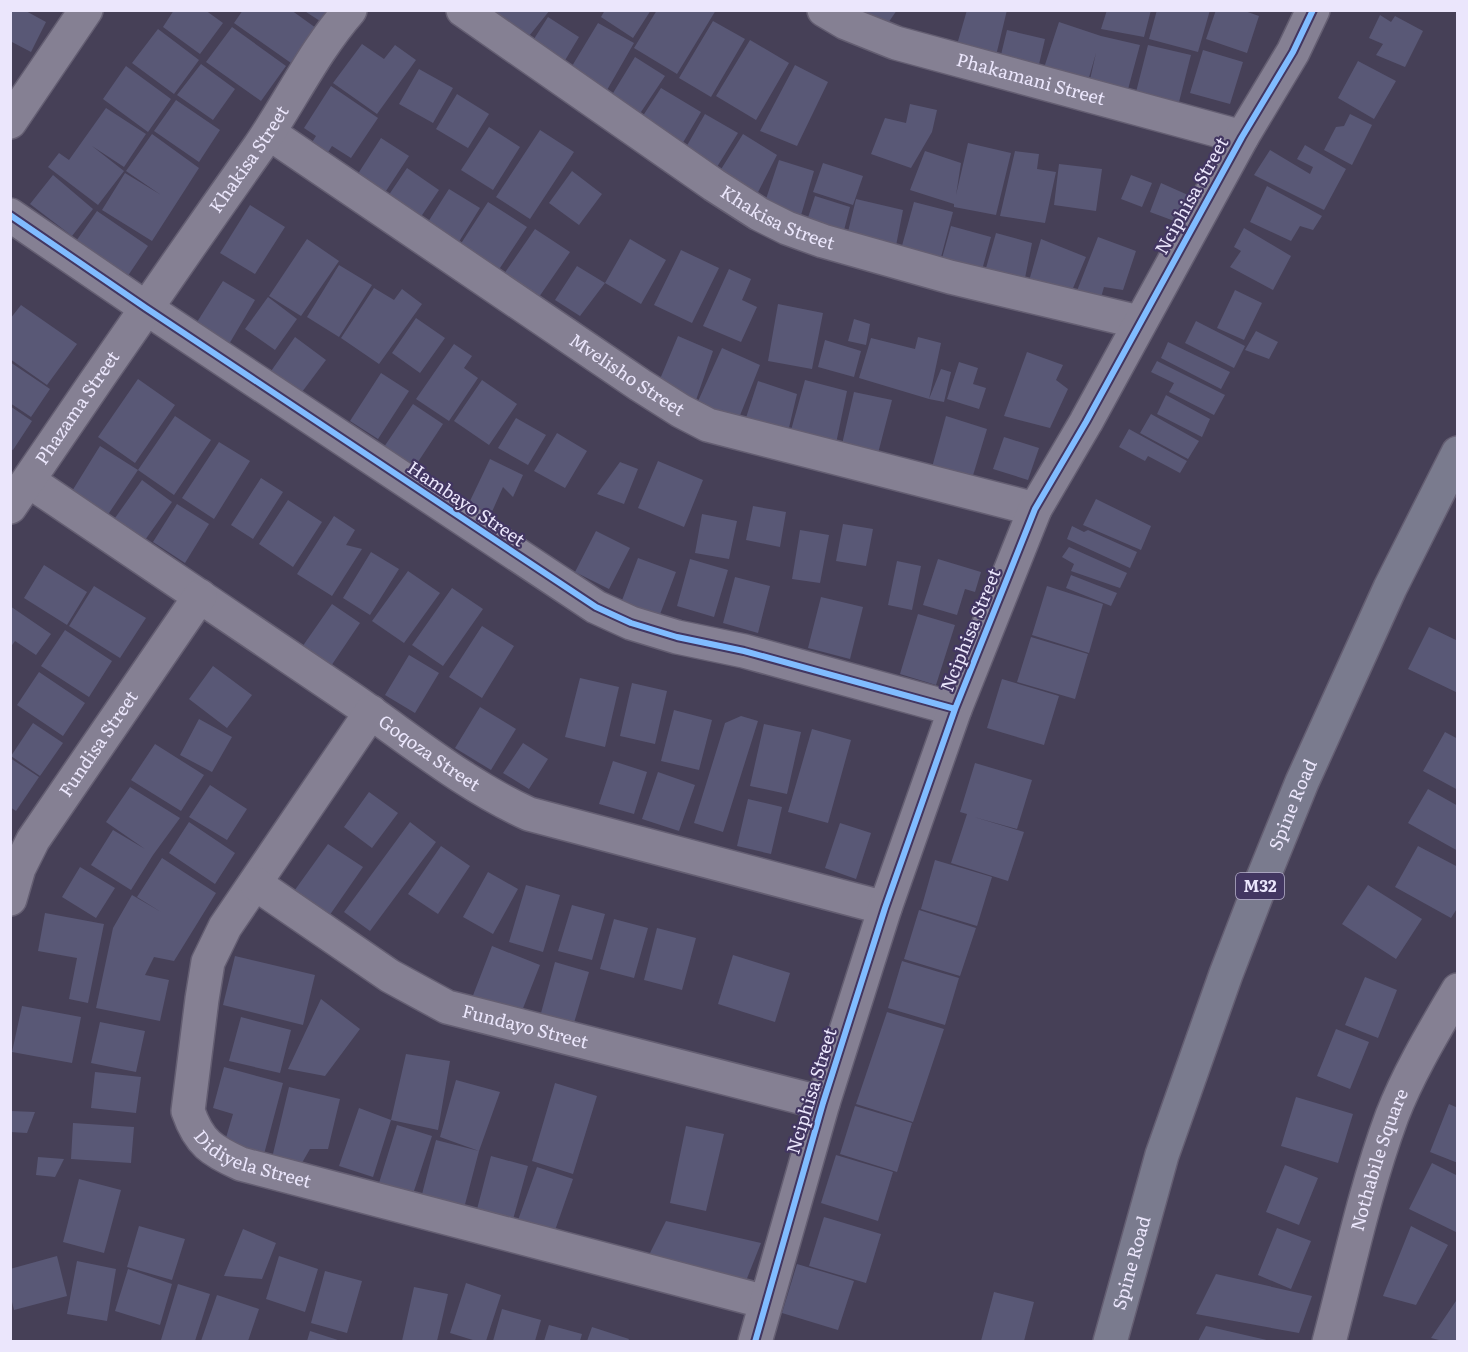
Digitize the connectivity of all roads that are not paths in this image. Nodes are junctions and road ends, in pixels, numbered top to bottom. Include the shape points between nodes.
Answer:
1 (86, 10) edge
2 (351, 10) edge
3 (463, 10) edge
4 (824, 10) edge
5 (1313, 10) edge
6 (10, 122) edge
7 (269, 133) junction
8 (1242, 136) junction
9 (10, 215) edge
10 (146, 308) junction
11 (1139, 322) junction
12 (1458, 453) edge
13 (29, 481) junction
14 (10, 507) edge
15 (1035, 509) junction
16 (200, 596) junction
17 (955, 709) junction
18 (370, 712) junction
19 (256, 884) junction
20 (10, 899) edge
21 (885, 908) junction
22 (1458, 990) edge
23 (823, 1103) junction
24 (766, 1302) junction
25 (755, 1341) edge
26 (1110, 1341) edge
27 (1329, 1341) edge

1 - 6 street
2 - 7 street, Khakisa Street via 336,26
3 - 11 street, Khakisa Street via 714,185 787,228 940,274
4 - 8 street, Phakamani Street via 896,43
5 - 8 street, Nciphisa Street via 1293,52
7 - 10 street, Khakisa Street
7 - 15 street, Mvelisho Street via 640,385 708,425
8 - 11 street, Nciphisa Street
9 - 10 street, Hambayo Street
10 - 13 street, Phazama Street
10 - 17 street, Hambayo Street via 596,608 677,637 744,651
11 - 15 street, Nciphisa Street
12 - 26 main road, Spine Road / M32 via 1390,588 1263,878 1162,1155
13 - 14 street, Phazama Street
13 - 16 street, Goqoza Street
15 - 17 street, Nciphisa Street
16 - 18 street, Goqoza Street
16 - 20 street, Fundisa Street via 33,840
17 - 21 street, Nciphisa Street
18 - 19 street, Didiyela Street
18 - 21 street, Goqoza Street via 476,786 529,814
19 - 23 street, Fundayo Street via 390,976 447,1007
19 - 24 street, Didiyela Street via 225,927 208,962 189,1111 194,1129 205,1144 241,1164
21 - 23 street, Nciphisa Street
22 - 27 street, Nothabile Square via 1414,1067 1393,1115 1377,1159
23 - 24 street, Nciphisa Street
24 - 25 street, Nciphisa Street

